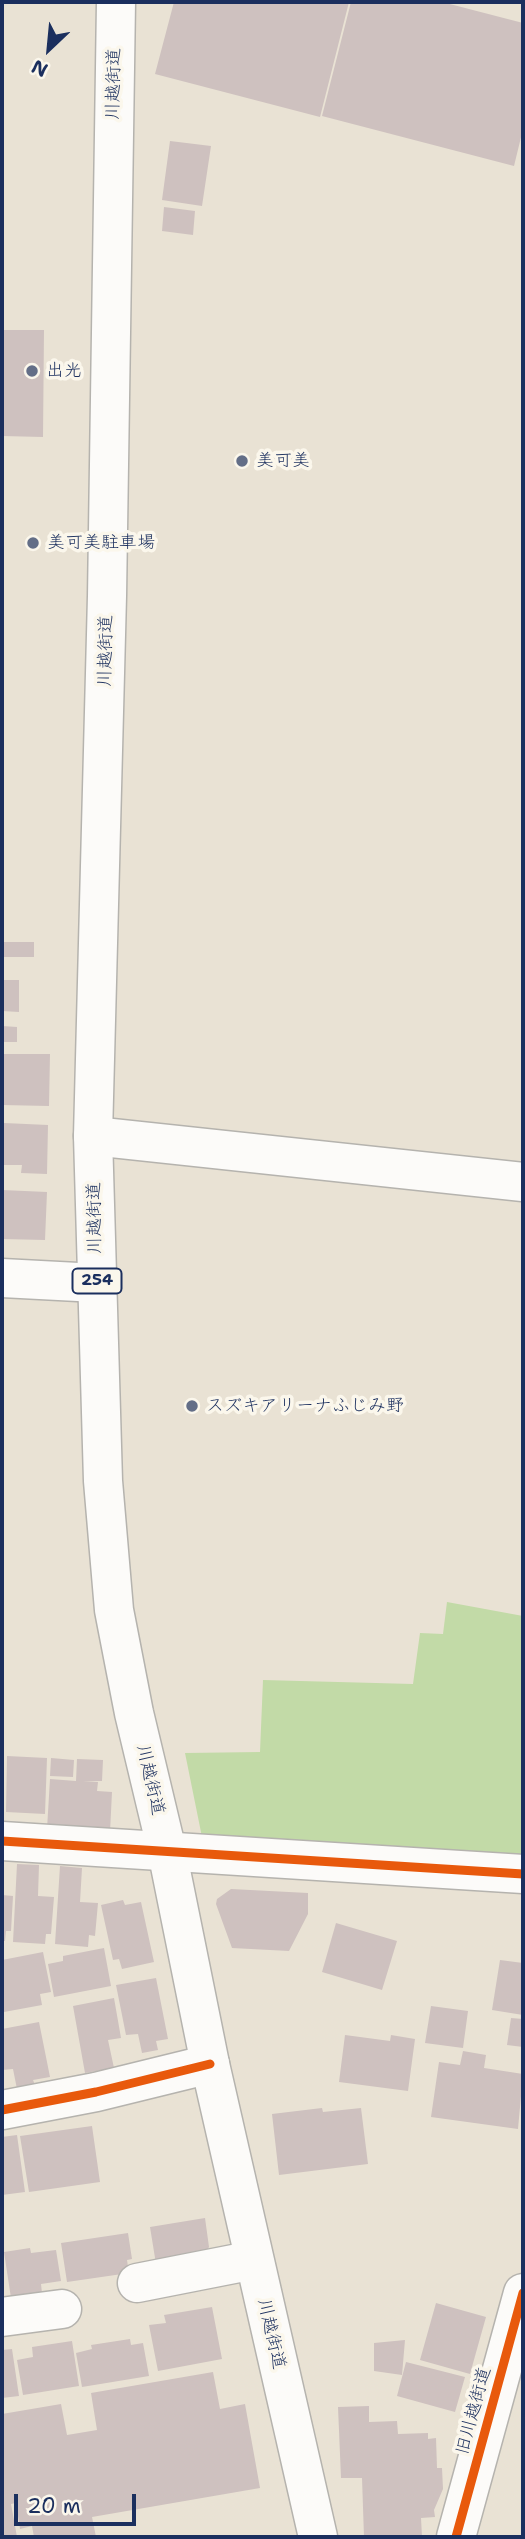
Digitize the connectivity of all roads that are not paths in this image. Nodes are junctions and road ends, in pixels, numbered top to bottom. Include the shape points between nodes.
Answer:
1 (116, 2) edge
2 (93, 1136) junction
3 (523, 1182) edge
4 (2, 1278) edge
5 (97, 1283) junction
6 (2, 1841) edge
7 (167, 1852) junction
8 (523, 1874) edge
9 (210, 2064) junction
10 (2, 2110) edge
11 (254, 2260) junction
12 (137, 2283) dead end
13 (523, 2293) edge
14 (62, 2309) dead end
15 (2, 2317) edge
16 (318, 2537) edge
17 (456, 2537) edge

1 - 2 main road, 川越街道 / 254
2 - 3 main road
2 - 5 main road, 川越街道 / 254
4 - 5 main road
5 - 7 main road, 川越街道 / 254 via 103,1481 114,1610
6 - 7 main road
7 - 8 main road
7 - 9 main road, 川越街道 / 254
9 - 10 main road
9 - 11 main road, 川越街道 / 254
11 - 12 main road
11 - 16 main road, 川越街道 / 254
13 - 17 main road, 旧川越街道
14 - 15 main road

